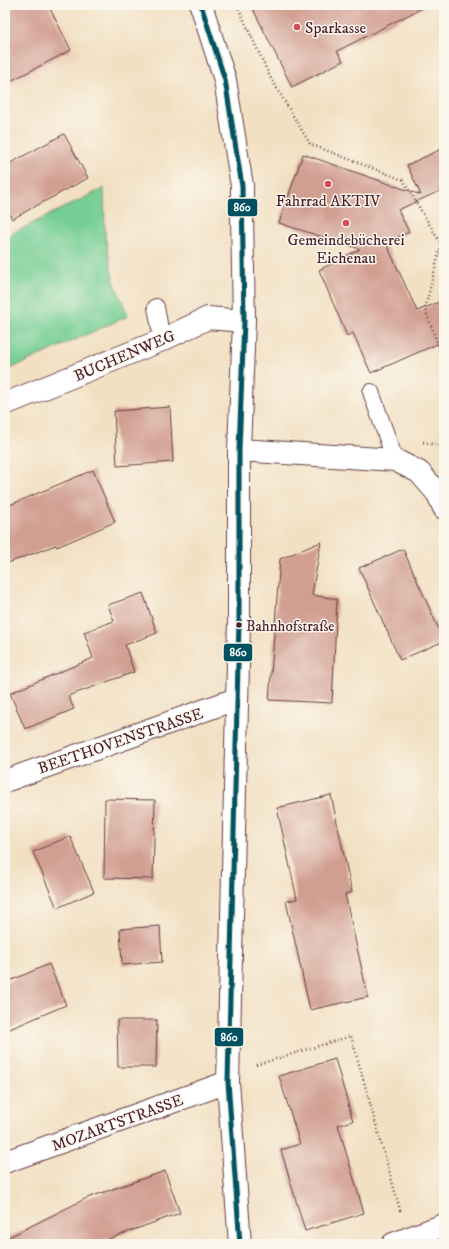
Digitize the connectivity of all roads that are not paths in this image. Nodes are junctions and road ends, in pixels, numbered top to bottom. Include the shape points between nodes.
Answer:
1 (201, 5) edge
2 (156, 307) dead end
3 (244, 321) junction
4 (162, 340) junction
5 (371, 392) dead end
6 (5, 404) edge
7 (239, 450) junction
8 (395, 460) junction
9 (444, 508) edge
10 (236, 699) junction
11 (5, 781) edge
12 (228, 1078) junction
13 (5, 1162) edge
14 (444, 1225) edge
15 (401, 1241) edge
16 (240, 1244) edge

1 - 3 main road via 225,80 242,186
2 - 4 lane
3 - 4 main road, BUCHENWEG via 208,318
3 - 7 main road
4 - 6 main road, BUCHENWEG
5 - 8 lane
7 - 8 main road
7 - 10 main road
8 - 9 main road via 419,472 438,494
10 - 11 main road, BEETHOVENSTRASSE
10 - 12 main road
12 - 13 main road, MOZARTSTRASSE
12 - 16 main road
14 - 15 main road

